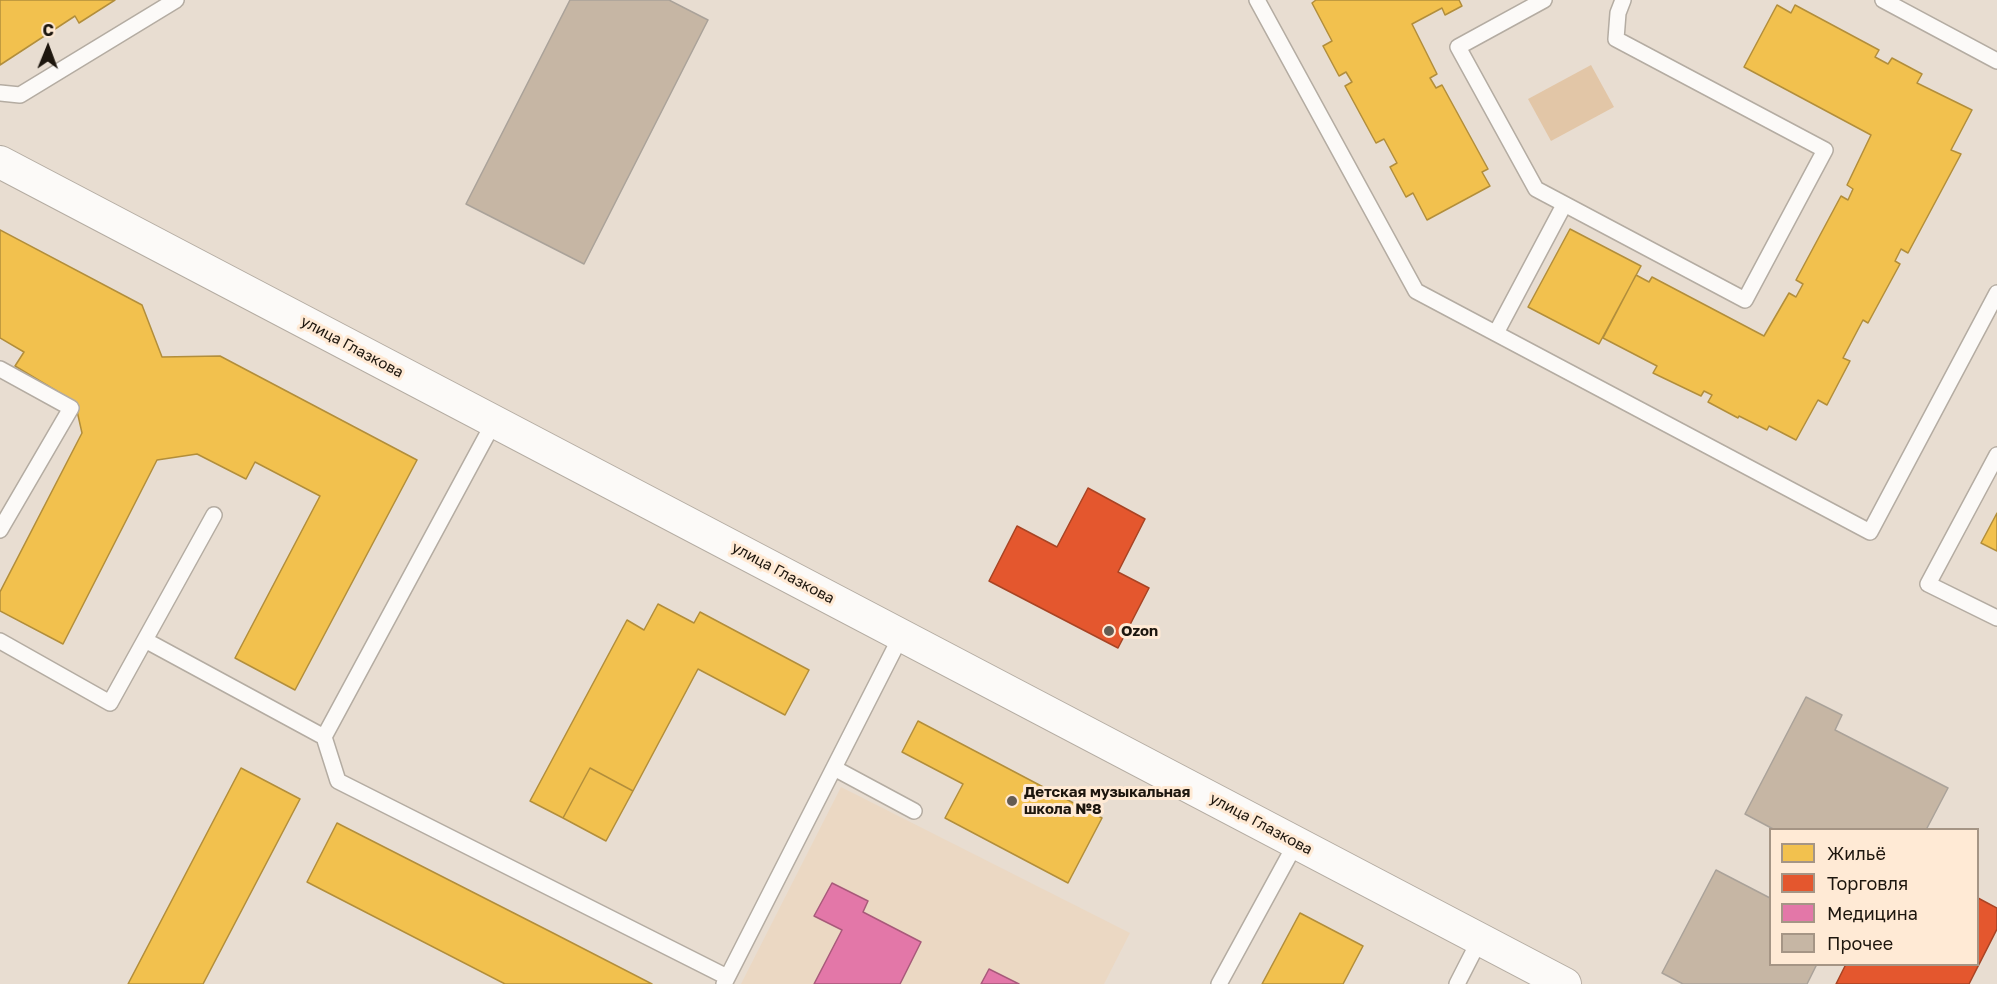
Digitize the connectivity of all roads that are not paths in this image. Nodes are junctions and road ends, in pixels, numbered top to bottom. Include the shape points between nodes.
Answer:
1 (176, 0) edge
2 (1257, 0) edge
3 (1544, 0) edge
4 (1623, 0) edge
5 (1883, 0) edge
6 (1997, 61) edge
7 (0, 93) edge
8 (0, 162) edge
9 (1564, 204) junction
10 (1997, 293) edge
11 (1496, 333) junction
12 (0, 369) edge
13 (494, 422) junction
14 (1997, 454) edge
15 (214, 515) dead end
16 (0, 530) edge
17 (1997, 618) edge
18 (901, 636) junction
19 (145, 640) junction
20 (0, 641) edge
21 (324, 737) junction
22 (834, 768) junction
23 (914, 811) dead end
24 (1296, 843) junction
25 (1480, 939) junction
26 (725, 981) edge
27 (1219, 984) edge
28 (1456, 984) edge
29 (1566, 984) edge

1 - 7 lane via 21,95
2 - 11 lane via 1416,291
3 - 9 lane via 1458,47 1536,189
4 - 9 lane via 1616,39 1825,150 1745,300
5 - 6 lane
8 - 13 street, улица Глазкова
9 - 11 lane
10 - 11 lane via 1870,532
12 - 16 lane via 70,408
13 - 18 street, улица Глазкова
13 - 21 lane
14 - 17 lane via 1928,584
15 - 19 lane
18 - 22 lane
18 - 24 street, улица Глазкова
19 - 20 lane via 110,703
19 - 21 lane
21 - 26 lane via 338,781
22 - 23 lane
22 - 26 lane
24 - 25 street, улица Глазкова
24 - 27 lane
25 - 28 lane
25 - 29 street, улица Глазкова

